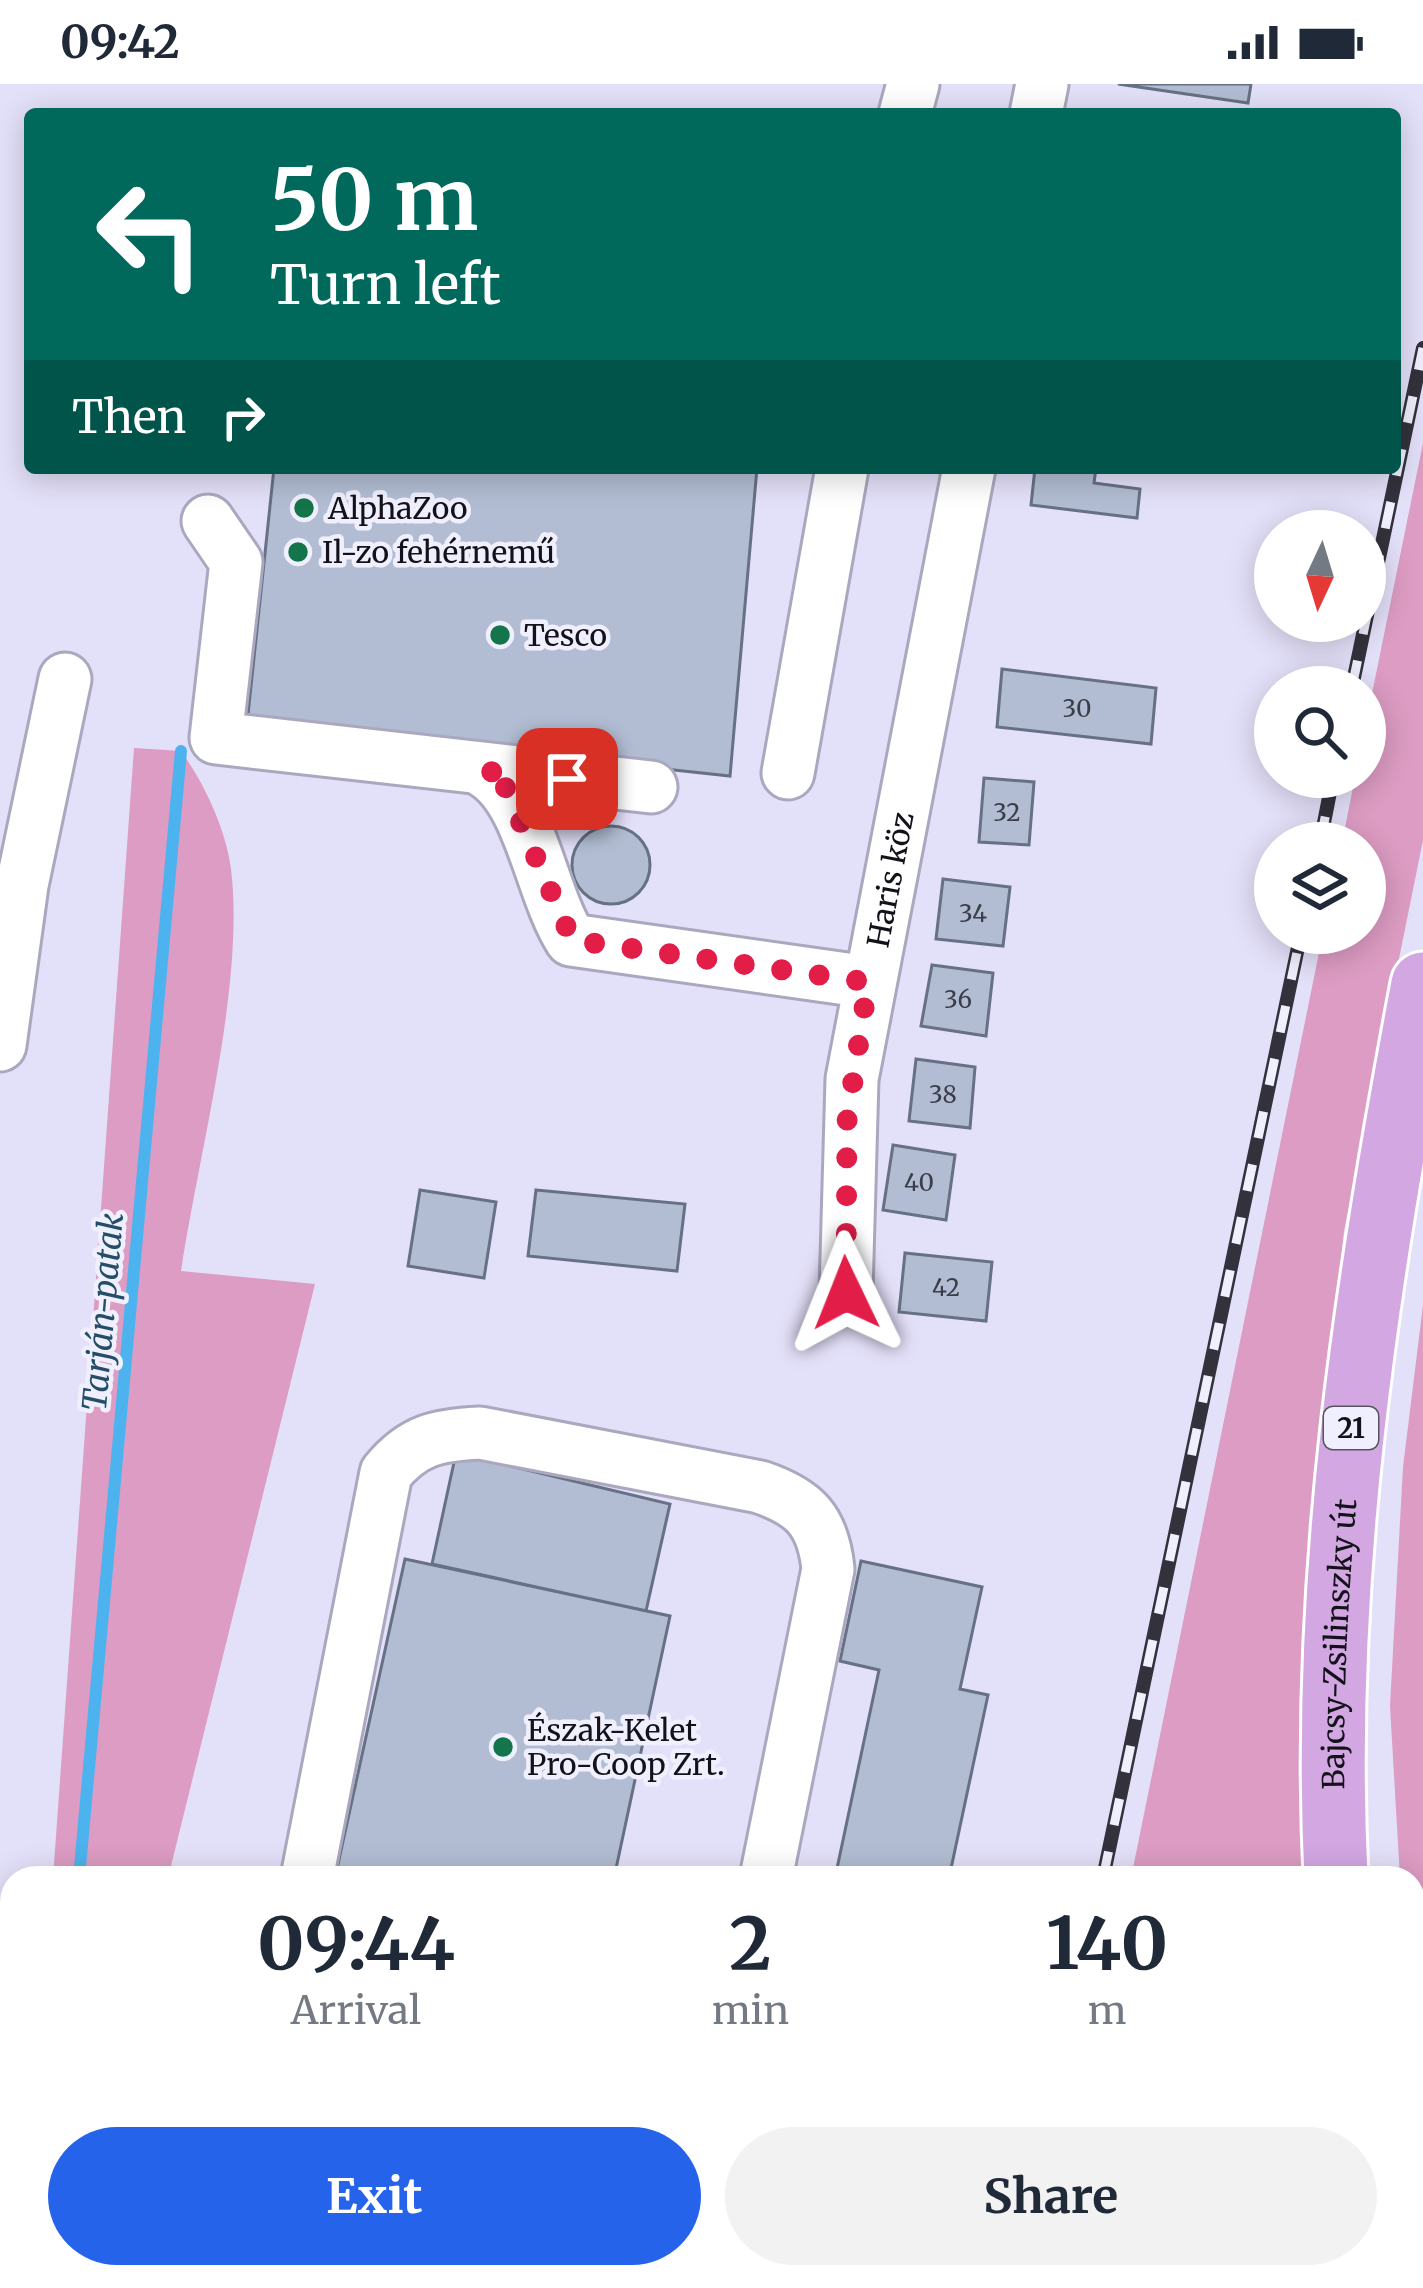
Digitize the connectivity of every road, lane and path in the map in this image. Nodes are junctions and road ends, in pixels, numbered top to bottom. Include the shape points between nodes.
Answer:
1 (841, 474) edge
2 (968, 474) edge
3 (208, 521) dead end
4 (65, 679) dead end
5 (483, 771) junction
6 (788, 773) dead end
7 (652, 787) dead end
8 (868, 982) junction
9 (1423, 984) edge
10 (0, 1045) edge
11 (846, 1293) dead end
12 (309, 1866) edge
13 (768, 1866) edge
14 (1336, 1866) edge

1 - 6 street
2 - 8 street, Haris köz
3 - 5 street via 236,562 216,738
4 - 10 street via 22,885
5 - 7 street
5 - 8 street via 510,795 572,940
8 - 11 street, Haris köz via 847,1121
9 - 14 main road, Bajcsy-Zsilinszky út / 21 via 1357,1360 1334,1662
12 - 13 street via 386,1473 408,1446 480,1433 798,1500 825,1543 828,1569

